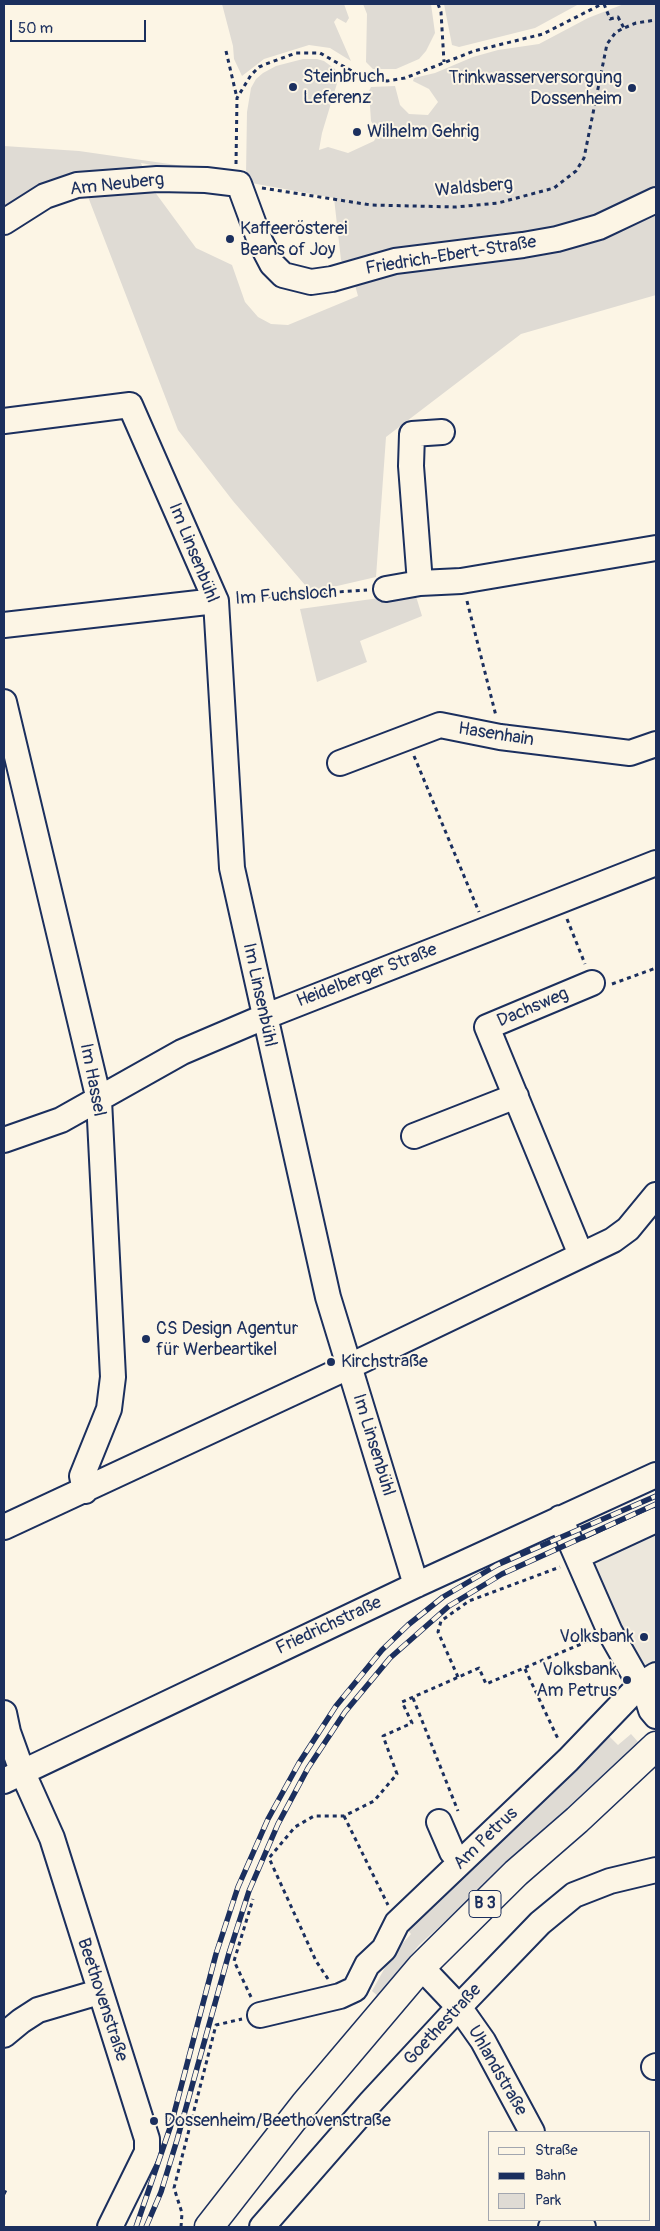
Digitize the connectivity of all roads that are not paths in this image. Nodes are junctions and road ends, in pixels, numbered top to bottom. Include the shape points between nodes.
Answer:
1 (238, 184) joint
2 (656, 200) edge
3 (4, 222) edge
4 (4, 421) edge
5 (442, 432) dead end
6 (656, 548) edge
7 (420, 583) junction
8 (386, 588) road end
9 (216, 601) junction
10 (4, 626) edge
11 (4, 702) edge
12 (656, 744) edge
13 (10, 757) edge
14 (340, 763) dead end
15 (656, 863) edge
16 (592, 983) road end
17 (264, 1017) junction
18 (516, 1096) junction
19 (99, 1100) junction
20 (414, 1136) dead end
21 (4, 1140) edge
22 (656, 1195) edge
23 (581, 1255) junction
24 (348, 1368) junction
25 (656, 1475) edge
26 (85, 1491) junction
27 (560, 1518) junction
28 (656, 1520) edge
29 (4, 1527) edge
30 (578, 1556) junction
31 (416, 1585) junction
32 (651, 1694) edge
33 (4, 1713) edge
34 (656, 1746) edge
35 (13, 1776) edge
36 (449, 1818) road end
37 (461, 1862) junction
38 (656, 1870) edge
39 (421, 1967) junction
40 (99, 1992) junction
41 (459, 2007) junction
42 (260, 2015) road end
43 (4, 2035) edge
44 (531, 2131) edge
45 (562, 2221) edge
46 (110, 2227) edge
47 (209, 2227) edge
48 (262, 2227) edge
49 (551, 2227) edge

1 - 2 street, Friedrich-Ebert-Straße via 272,264 283,275 311,282 332,280 395,261 558,239 599,227
1 - 3 street, Am Neuberg via 157,179 77,185 46,196
4 - 9 street, Im Linsenbühl via 130,405
5 - 7 street via 412,434 411,466
6 - 7 street via 461,581
7 - 8 street
9 - 10 street, Im Fuchsloch
9 - 17 street, Im Linsenbühl via 232,868
11 - 13 street, Im Hassel
12 - 14 street, Hasenhain via 630,753 500,737 440,725
13 - 19 street, Im Hassel
15 - 17 street, Heidelberger Straße
16 - 18 street, Dachsweg via 487,1027
17 - 19 street, Heidelberger Straße via 182,1052
17 - 24 street, Im Linsenbühl via 328,1297
18 - 20 street
18 - 23 street, Dachsweg
19 - 21 street, Heidelberger Straße via 61,1120
19 - 26 street, Im Hassel via 113,1377 109,1409 82,1476
22 - 23 street via 628,1229
23 - 24 street
24 - 26 street
24 - 31 street, Im Linsenbühl
25 - 27 street, Friedrichstraße
26 - 29 street
27 - 30 street
27 - 31 street, Friedrichstraße
28 - 30 street
30 - 32 street via 610,1632
31 - 35 street, Friedrichstraße
32 - 37 street, Am Petrus via 568,1760
33 - 35 street, Beethovenstraße
34 - 39 main road, B 3 via 516,1873
35 - 40 street, Beethovenstraße via 52,1838
36 - 37 street via 452,1852
37 - 42 street, Am Petrus via 397,1923 384,1949 367,1965 356,1988 340,1996
38 - 41 street, Goethestraße via 610,1880 574,1895 540,1923
39 - 41 street, Uhlandstraße
39 - 47 main road, B 3 via 304,2104
40 - 43 street via 38,2010 20,2020
40 - 46 street, Beethovenstraße via 147,2140 146,2152
41 - 44 street, Uhlandstraße via 483,2041
41 - 48 street, Goethestraße
45 - 49 street

